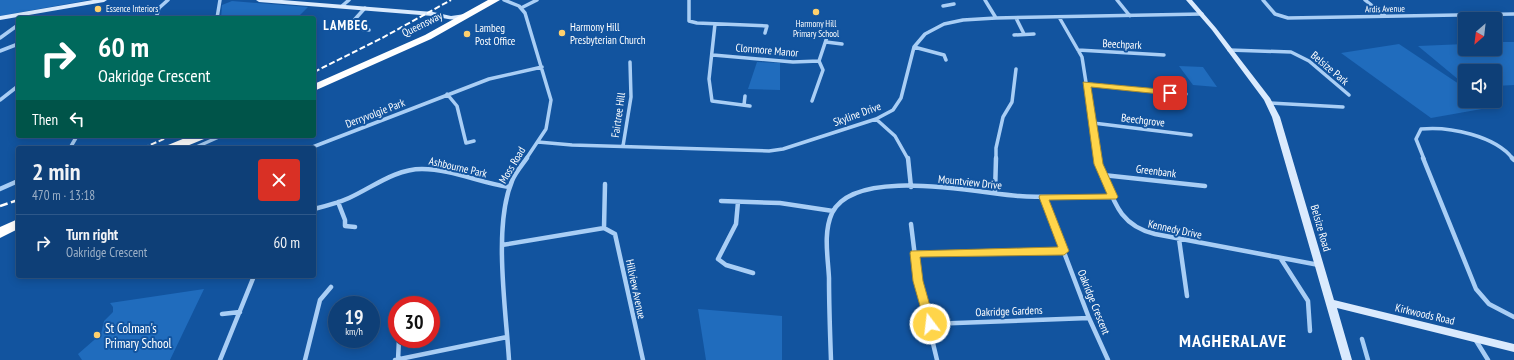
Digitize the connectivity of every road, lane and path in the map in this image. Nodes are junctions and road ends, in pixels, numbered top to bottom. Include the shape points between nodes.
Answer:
1 (104, 0) edge
2 (168, 0) edge
3 (220, 0) edge
4 (259, 0) edge
5 (349, 0) edge
6 (480, 0) edge
7 (495, 0) edge
8 (504, 0) edge
9 (537, 0) edge
10 (689, 0) edge
11 (942, 0) edge
12 (984, 0) edge
13 (1117, 0) edge
14 (1189, 0) edge
15 (1263, 0) edge
16 (1365, 0) edge
17 (947, 4) junction
18 (954, 4) dead end
19 (342, 6) junction
20 (943, 6) dead end
21 (365, 8) junction
22 (521, 8) junction
23 (1202, 14) junction
24 (1514, 14) edge
25 (25, 16) edge
26 (157, 16) edge
27 (217, 16) edge
28 (1130, 16) junction
29 (1385, 16) junction
30 (16, 17) edge
31 (1059, 17) junction
32 (0, 18) edge
33 (996, 18) junction
34 (1016, 18) junction
35 (450, 20) junction
36 (715, 24) junction
37 (340, 27) dead end
38 (16, 28) edge
39 (347, 28) junction
40 (14, 30) joint
41 (369, 30) dead end
42 (765, 33) dead end
43 (1024, 34) junction
44 (1034, 34) dead end
45 (1014, 35) dead end
46 (827, 37) dead end
47 (0, 38) edge
48 (826, 42) junction
49 (842, 44) dead end
50 (16, 45) edge
51 (914, 47) junction
52 (1078, 50) junction
53 (1229, 50) junction
54 (0, 51) edge
55 (712, 55) junction
56 (1164, 55) dead end
57 (946, 60) dead end
58 (819, 61) junction
59 (630, 62) dead end
60 (542, 67) junction
61 (1016, 69) dead end
62 (1086, 84) junction
63 (316, 87) edge
64 (16, 88) edge
65 (447, 94) junction
66 (1186, 94) dead end
67 (1349, 95) dead end
68 (745, 96) dead end
69 (0, 100) edge
70 (812, 101) dead end
71 (1269, 103) junction
72 (744, 105) junction
73 (750, 106) dead end
74 (1342, 107) dead end
75 (876, 119) junction
76 (1092, 123) junction
77 (1191, 135) dead end
78 (195, 138) edge
79 (216, 138) edge
80 (474, 141) dead end
81 (538, 142) junction
82 (177, 146) edge
83 (198, 146) edge
84 (315, 146) edge
85 (623, 146) junction
86 (1514, 160) edge
87 (1103, 175) junction
88 (16, 182) edge
89 (606, 184) dead end
90 (1206, 186) dead end
91 (509, 187) junction
92 (911, 187) junction
93 (0, 189) edge
94 (995, 193) junction
95 (1043, 197) junction
96 (1113, 197) junction
97 (721, 201) dead end
98 (338, 202) junction
99 (738, 202) junction
100 (316, 208) edge
101 (833, 211) junction
102 (16, 224) edge
103 (911, 224) dead end
104 (355, 228) dead end
105 (604, 228) junction
106 (0, 233) edge
107 (1179, 239) junction
108 (502, 245) junction
109 (1064, 251) junction
110 (915, 253) junction
111 (1281, 259) junction
112 (1320, 265) junction
113 (753, 273) dead end
114 (253, 278) edge
115 (331, 287) dead end
116 (1186, 296) dead end
117 (1330, 303) junction
118 (240, 312) junction
119 (222, 314) dead end
120 (1514, 317) edge
121 (1090, 318) junction
122 (930, 324) junction
123 (1310, 331) dead end
124 (507, 337) junction
125 (1475, 338) junction
126 (1362, 340) dead end
127 (398, 348) edge
128 (1514, 348) edge
129 (220, 360) edge
130 (305, 360) edge
131 (397, 360) edge
132 (508, 360) edge
133 (642, 360) edge
134 (831, 360) edge
135 (937, 360) edge
136 (1108, 360) edge
137 (1347, 360) edge
138 (1368, 360) edge
139 (1488, 360) edge

1 - 25 street
2 - 26 street via 159,8
3 - 27 street
4 - 19 street
5 - 19 street
6 - 35 highway, Queensway
7 - 35 highway, Queensway via 468,16
8 - 22 street
9 - 22 street
10 - 36 street, Clonmore Manor via 690,21
11 - 17 street
12 - 33 street
13 - 28 street
14 - 23 street, Belsize Road
15 - 29 street, Ardis Avenue via 1275,14 1288,18
16 - 29 street
17 - 18 street
17 - 20 street
19 - 21 street
21 - 35 street
21 - 39 street
22 - 60 street, Moss Road via 525,13
23 - 28 street, Skyline Drive
23 - 53 street, Belsize Road
24 - 29 street, Ardis Avenue
28 - 31 street, Skyline Drive
30 - 32 street
31 - 34 street, Skyline Drive
31 - 52 street, Kennedy Drive
33 - 34 street, Skyline Drive
33 - 51 street, Skyline Drive via 944,24 925,34
34 - 43 street
35 - 63 highway, Queensway via 411,46
36 - 42 street, Clonmore Manor via 767,26
36 - 55 street
37 - 39 street
38 - 40 street
39 - 41 street
40 - 47 street
43 - 44 street
43 - 45 street
46 - 48 street
48 - 49 street
48 - 58 street
50 - 54 street
51 - 57 street via 944,55
51 - 75 street, Skyline Drive via 901,98 893,110
52 - 56 street, Beechpark
52 - 62 street, Kennedy Drive via 1082,58
53 - 67 street, Belsize Park via 1291,52 1309,61
53 - 71 street, Belsize Road
55 - 58 street, Clonmore Manor via 797,62
55 - 72 street via 709,79 712,101
58 - 70 street via 823,70
59 - 85 street, Fairtree Hill via 631,98
60 - 65 street, Derryvolgie Park via 488,79
60 - 81 street, Moss Road via 551,100 549,118
61 - 94 street via 1012,102 1003,117 996,148
62 - 66 street
62 - 76 street, Kennedy Drive
64 - 69 street
65 - 80 street via 457,106 466,143
65 - 84 street, Derryvolgie Park
68 - 72 street
71 - 74 street
71 - 112 street, Belsize Road via 1280,127
72 - 73 street
75 - 85 street, Skyline Drive via 783,149 769,151
75 - 92 street via 895,136 908,158
76 - 77 street, Beechgrove
76 - 87 street, Kennedy Drive
78 - 82 highway
79 - 83 street
81 - 85 street, Skyline Drive
81 - 91 street, Moss Road
86 - 120 street via 1504,146 1481,136 1429,128 1421,129 1416,139 1476,289 1489,304
87 - 90 street, Greenbank
87 - 96 street, Kennedy Drive
88 - 93 street
89 - 105 street
91 - 98 street, Ashbourne Park via 494,186 443,171 422,168 394,175
91 - 108 street, Moss Road via 504,208
92 - 94 street, Mountview Drive
92 - 101 street, Mountview Drive via 873,187 863,190 851,194
94 - 95 street, Mountview Drive
95 - 96 street, Mountview Drive
95 - 109 street, Oakridge Crescent
96 - 107 street, Kennedy Drive via 1122,216 1136,228
97 - 99 street
98 - 100 street, Ashbourne Park
98 - 104 street via 345,226
99 - 101 street via 780,203
99 - 113 street via 736,224 718,259 732,268 746,269
101 - 134 street via 828,229
102 - 106 highway
103 - 110 street
105 - 108 street
105 - 133 street, Hillview Avenue via 615,234
107 - 111 street, Kennedy Drive
107 - 116 street
108 - 124 street, Moss Road
109 - 110 street
109 - 121 street, Oakridge Crescent
110 - 122 street via 918,281
111 - 112 street, Kennedy Drive
111 - 123 street via 1308,302
112 - 117 street, Belsize Road
114 - 118 street
115 - 130 street via 320,300
117 - 125 street, Kirkwoods Road
117 - 137 street, Belsize Road
118 - 119 street
118 - 129 street
121 - 122 street, Oakridge Gardens
121 - 136 street, Oakridge Crescent
122 - 135 street
124 - 131 street
124 - 132 street, Moss Road
125 - 128 street, Kirkwoods Road
125 - 139 street
126 - 138 street
127 - 131 street

